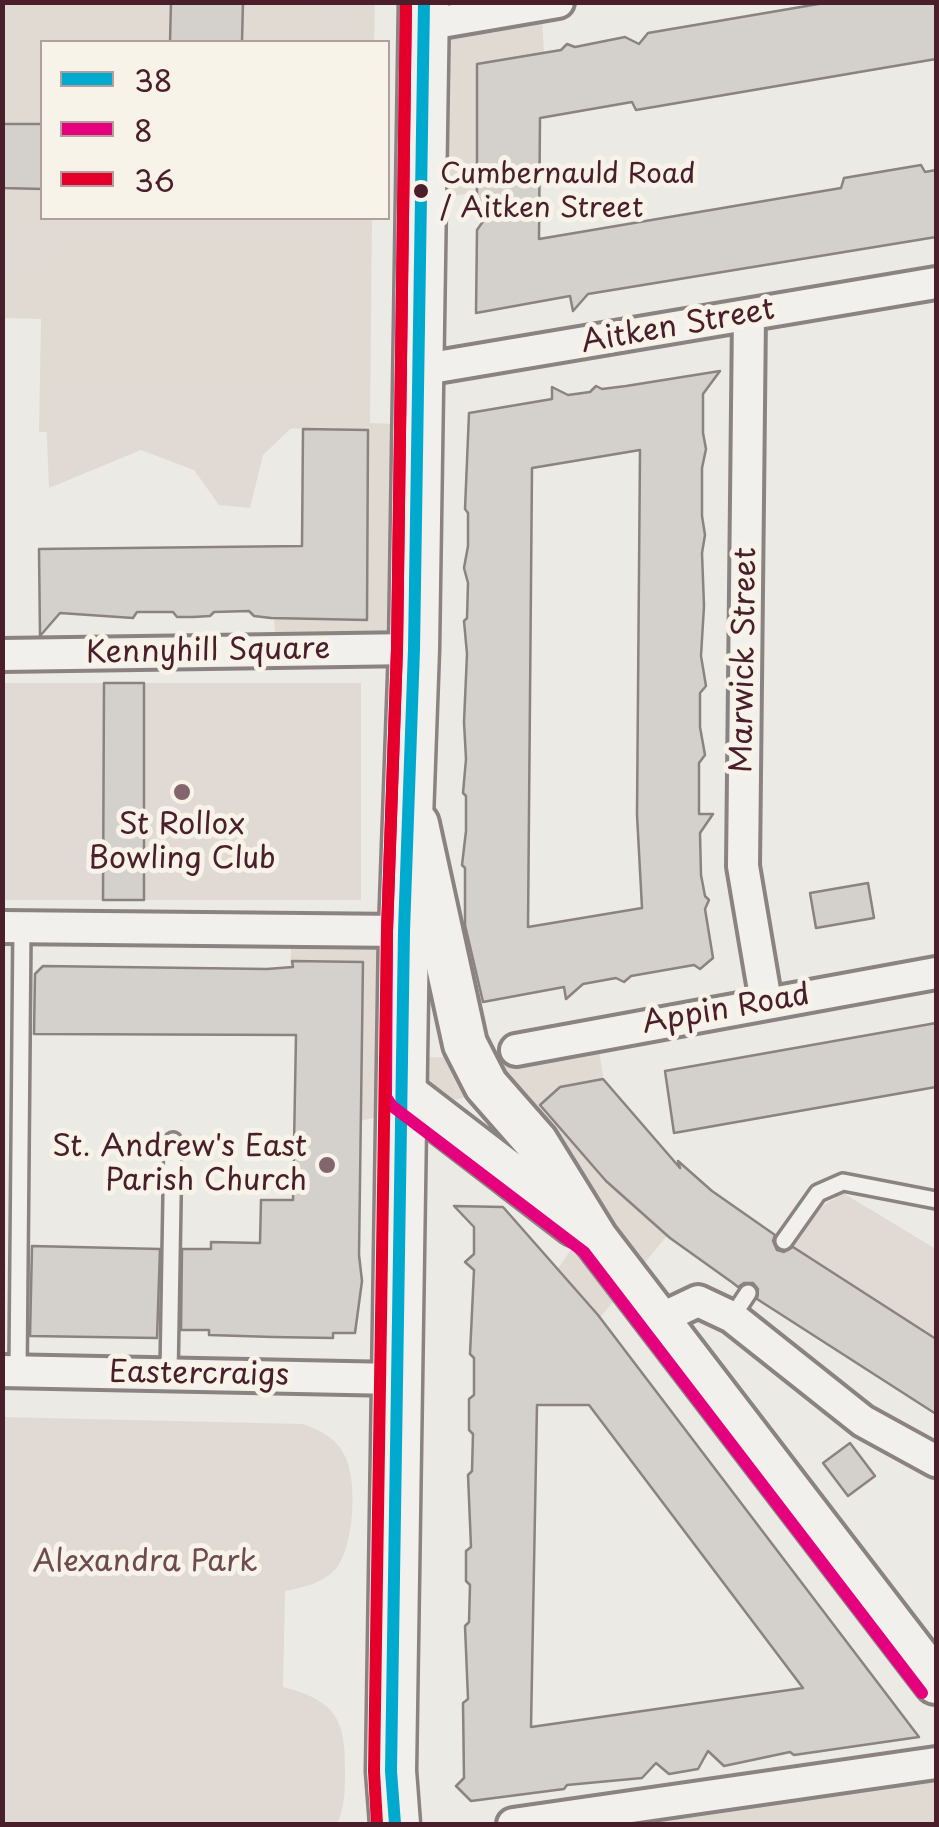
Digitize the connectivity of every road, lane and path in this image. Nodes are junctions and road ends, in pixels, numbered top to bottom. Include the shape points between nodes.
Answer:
1 (558, 2) edge
2 (424, 14) edge
3 (936, 282) edge
4 (748, 315) junction
5 (419, 370) junction
6 (414, 649) junction
7 (2, 655) edge
8 (409, 786) junction
9 (12, 927) edge
10 (404, 931) junction
11 (936, 973) edge
12 (766, 1002) junction
13 (516, 1050) dead end
14 (402, 1092) junction
15 (173, 1141) dead end
16 (936, 1200) edge
17 (596, 1239) junction
18 (784, 1241) dead end
19 (658, 1320) junction
20 (10, 1371) edge
21 (169, 1374) junction
22 (396, 1379) junction
23 (936, 1461) edge
24 (936, 1682) edge
25 (936, 1763) edge
26 (395, 1824) edge
27 (513, 1824) edge

1 - 2 street
2 - 5 main road
3 - 4 street, Aitken Street
4 - 5 street, Aitken Street
4 - 12 street, Marwick Street via 743,866
5 - 6 main road
6 - 7 street, Kennyhill Square
6 - 8 main road
8 - 10 main road
8 - 17 main road via 465,1044
9 - 10 street
9 - 20 lane
10 - 14 main road
11 - 12 street, Appin Road
12 - 13 street, Appin Road
14 - 17 main road
14 - 22 main road
15 - 21 lane
16 - 18 lane via 843,1182 818,1193
17 - 19 main road
19 - 23 street via 698,1302 740,1305 863,1421
19 - 24 main road
20 - 21 street, Eastercraigs
21 - 22 street, Eastercraigs
22 - 26 main road
25 - 27 street

